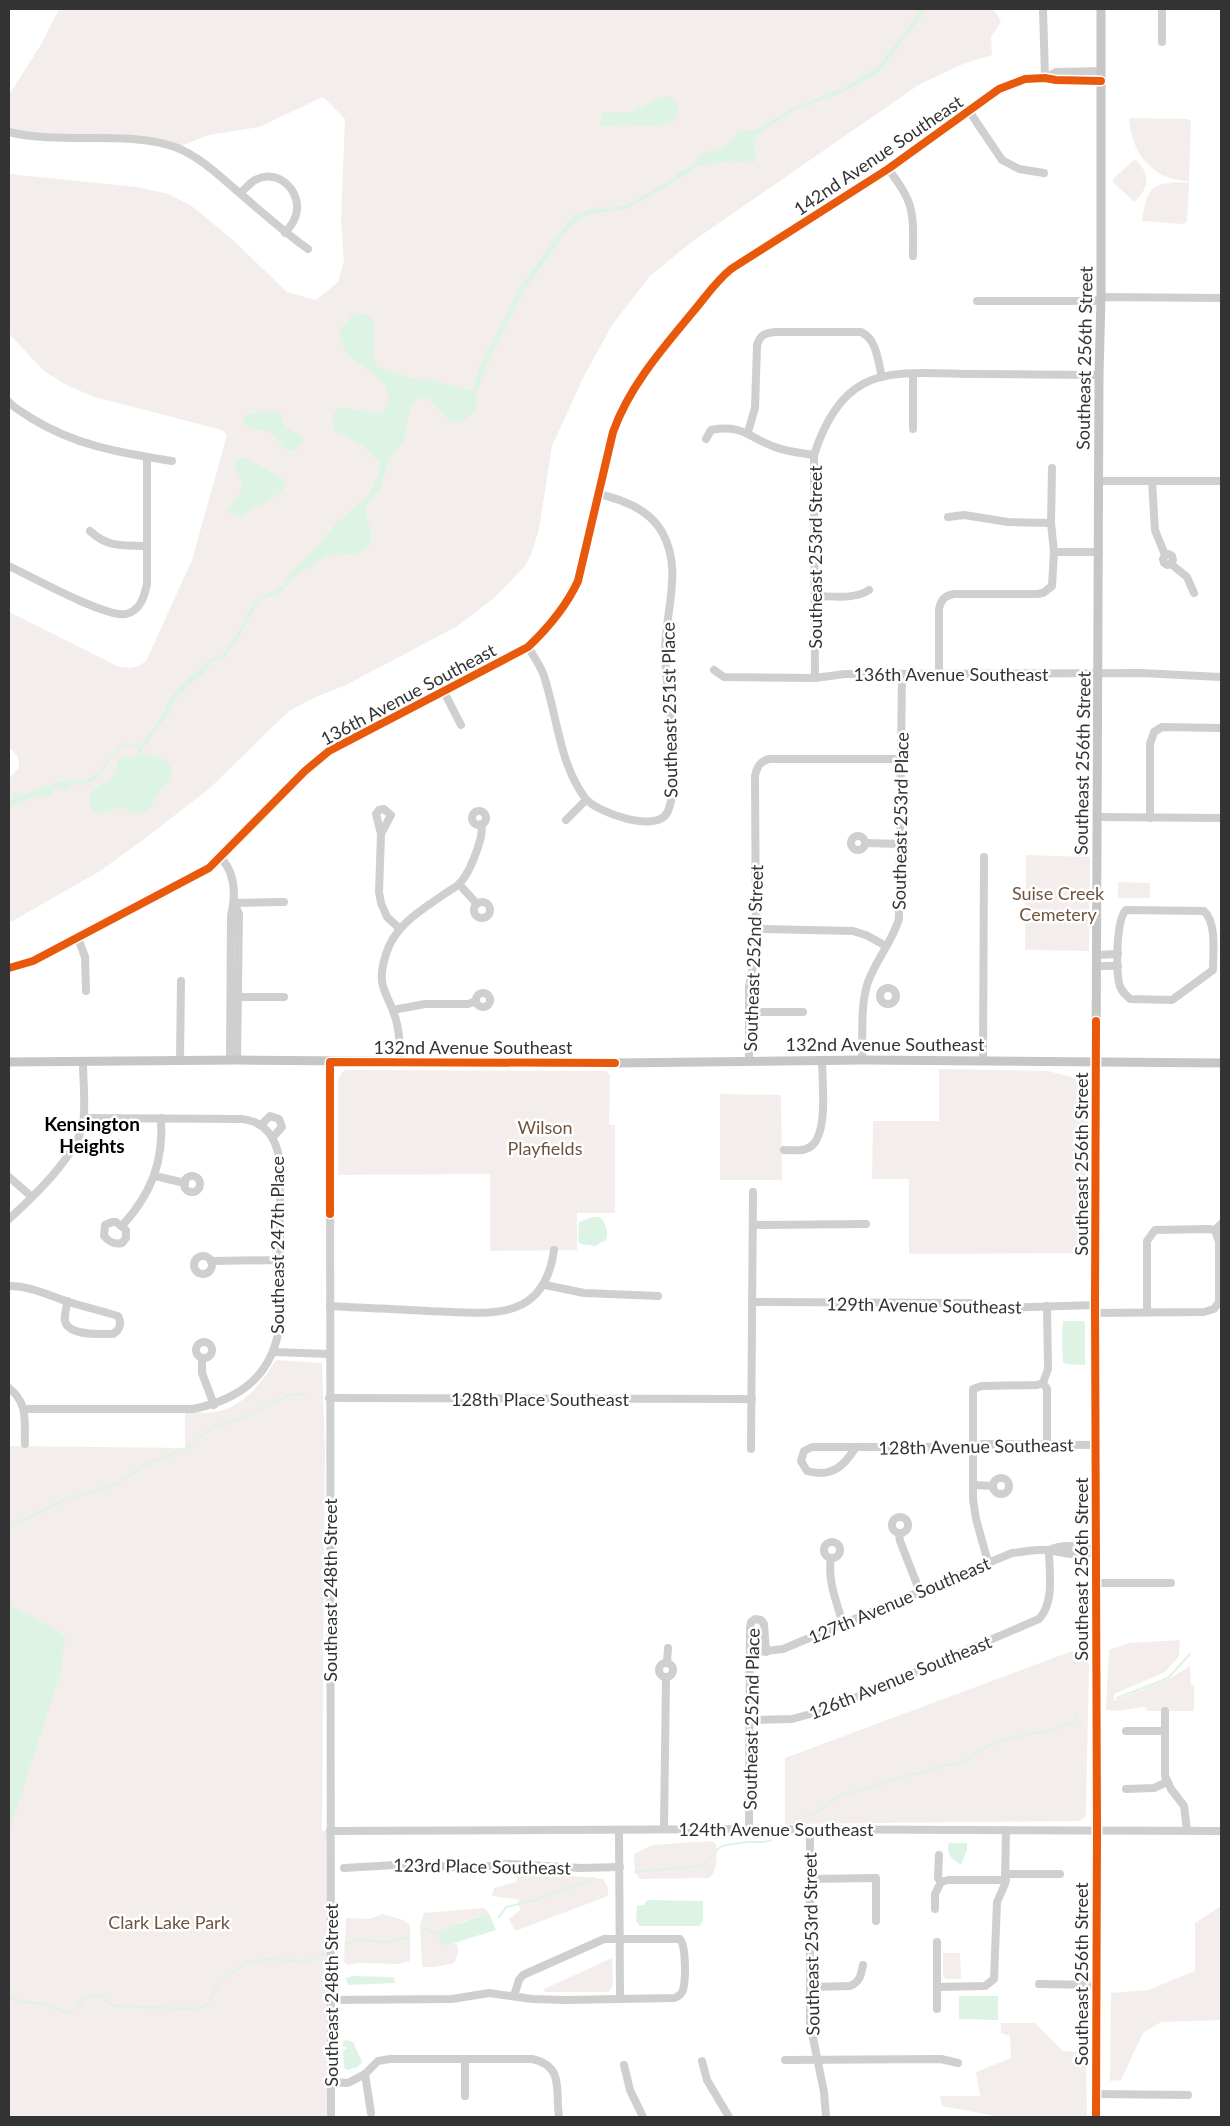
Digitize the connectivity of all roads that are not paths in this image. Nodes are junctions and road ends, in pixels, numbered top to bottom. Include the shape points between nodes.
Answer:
1 (1043, 9) edge
2 (1101, 9) edge
3 (1162, 9) edge
4 (1162, 42) dead end
5 (1101, 76) junction
6 (1044, 78) junction
7 (969, 112) junction
8 (9, 132) edge
9 (888, 169) junction
10 (1044, 172) dead end
11 (240, 193) junction
12 (285, 233) junction
13 (308, 249) dead end
14 (913, 256) dead end
15 (1101, 297) junction
16 (1221, 298) edge
17 (978, 301) dead end
18 (914, 374) junction
19 (1099, 375) junction
20 (882, 377) junction
21 (10, 406) edge
22 (913, 429) dead end
23 (748, 432) junction
24 (706, 439) dead end
25 (814, 455) junction
26 (147, 457) junction
27 (172, 461) dead end
28 (1052, 468) dead end
29 (1152, 481) junction
30 (1221, 481) edge
31 (1099, 482) junction
32 (599, 494) junction
33 (948, 517) dead end
34 (1051, 523) junction
35 (90, 531) dead end
36 (147, 546) junction
37 (1054, 552) junction
38 (1100, 552) junction
39 (9, 566) edge
40 (868, 590) dead end
41 (1194, 593) dead end
42 (815, 596) junction
43 (528, 647) junction
44 (714, 670) dead end
45 (1099, 673) junction
46 (902, 674) junction
47 (940, 674) junction
48 (1221, 676) edge
49 (815, 678) junction
50 (444, 692) junction
51 (461, 724) dead end
52 (1221, 728) edge
53 (901, 759) junction
54 (586, 800) junction
55 (1097, 817) junction
56 (1150, 818) junction
57 (1221, 818) edge
58 (566, 820) dead end
59 (481, 824) dead end
60 (381, 834) dead end
61 (865, 843) dead end
62 (901, 844) junction
63 (984, 857) dead end
64 (221, 858) junction
65 (459, 884) junction
66 (284, 902) dead end
67 (234, 903) junction
68 (477, 904) dead end
69 (399, 928) junction
70 (756, 929) junction
71 (78, 938) junction
72 (886, 946) junction
73 (1118, 954) junction
74 (1097, 955) junction
75 (1097, 966) junction
76 (1118, 966) junction
77 (9, 968) edge
78 (181, 981) dead end
79 (86, 991) dead end
80 (866, 991) junction
81 (881, 993) dead end
82 (234, 997) junction
83 (284, 997) dead end
84 (476, 1002) dead end
85 (393, 1010) junction
86 (749, 1012) junction
87 (803, 1012) dead end
88 (234, 1060) junction
89 (822, 1060) junction
90 (862, 1060) junction
91 (983, 1060) junction
92 (180, 1061) junction
93 (749, 1061) junction
94 (1096, 1061) junction
95 (9, 1062) edge
96 (83, 1062) junction
97 (330, 1062) junction
98 (401, 1062) junction
99 (1221, 1064) edge
100 (84, 1118) junction
101 (161, 1118) junction
102 (261, 1126) junction
103 (271, 1135) junction
104 (784, 1150) dead end
105 (155, 1176) junction
106 (9, 1177) edge
107 (184, 1183) dead end
108 (753, 1192) dead end
109 (32, 1197) junction
110 (9, 1219) edge
111 (866, 1224) dead end
112 (753, 1225) junction
113 (122, 1226) dead end
114 (1218, 1227) edge
115 (554, 1250) dead end
116 (280, 1260) junction
117 (211, 1261) dead end
118 (545, 1285) junction
119 (9, 1286) edge
120 (658, 1296) dead end
121 (68, 1301) junction
122 (752, 1302) junction
123 (330, 1306) junction
124 (1047, 1306) junction
125 (1095, 1309) junction
126 (1146, 1312) junction
127 (273, 1352) junction
128 (329, 1354) junction
129 (202, 1358) dead end
130 (1043, 1383) junction
131 (10, 1390) edge
132 (329, 1398) junction
133 (752, 1399) junction
134 (214, 1405) junction
135 (24, 1409) junction
136 (25, 1444) dead end
137 (1047, 1444) junction
138 (1096, 1445) junction
139 (856, 1447) junction
140 (973, 1448) junction
141 (751, 1450) dead end
142 (973, 1485) junction
143 (993, 1486) dead end
144 (900, 1533) dead end
145 (1049, 1550) junction
146 (1095, 1550) junction
147 (832, 1558) dead end
148 (988, 1562) junction
149 (1171, 1582) dead end
150 (1096, 1583) junction
151 (920, 1592) junction
152 (843, 1624) junction
153 (668, 1648) dead end
154 (766, 1652) junction
155 (750, 1653) junction
156 (1165, 1711) dead end
157 (750, 1720) junction
158 (1126, 1731) dead end
159 (1164, 1731) junction
160 (1167, 1782) junction
161 (1126, 1789) dead end
162 (664, 1829) junction
163 (749, 1829) junction
164 (619, 1830) junction
165 (810, 1830) junction
166 (1006, 1830) junction
167 (1097, 1830) junction
168 (1188, 1830) junction
169 (330, 1831) junction
170 (1221, 1831) edge
171 (938, 1855) dead end
172 (344, 1868) dead end
173 (620, 1868) junction
174 (1060, 1874) dead end
175 (1005, 1877) junction
176 (810, 1879) junction
177 (941, 1882) junction
178 (935, 1909) dead end
179 (876, 1921) dead end
180 (620, 1939) junction
181 (937, 1942) dead end
182 (863, 1965) dead end
183 (1039, 1984) dead end
184 (1096, 1984) junction
185 (811, 1987) junction
186 (937, 1987) junction
187 (514, 1996) junction
188 (620, 1999) junction
189 (331, 2000) junction
190 (936, 2009) dead end
191 (465, 2060) junction
192 (785, 2060) dead end
193 (816, 2060) junction
194 (702, 2061) dead end
195 (958, 2063) dead end
196 (624, 2065) dead end
197 (365, 2074) junction
198 (331, 2082) junction
199 (1095, 2094) junction
200 (1188, 2095) dead end
201 (465, 2096) dead end
202 (371, 2113) dead end
203 (331, 2117) edge
204 (559, 2117) edge
205 (644, 2117) edge
206 (729, 2117) edge
207 (826, 2117) edge
208 (1096, 2117) edge

1 - 6 street
2 - 5 main road, Southeast 256th Street
3 - 4 street
5 - 6 street, 142nd Avenue Southeast via 1056,72
5 - 15 main road, Southeast 256th Street
6 - 7 street, 142nd Avenue Southeast via 1014,82
7 - 9 street, 142nd Avenue Southeast
7 - 10 street via 1002,160 1019,170
8 - 11 street via 156,142 196,157
9 - 14 street via 909,199 913,219
9 - 32 street, 142nd Avenue Southeast via 717,280 660,351 620,413
11 - 12 street
11 - 12 street via 255,180 268,176 278,177 288,184 296,207 295,220
12 - 13 street
15 - 16 street
15 - 17 street via 1095,301
15 - 19 main road, Southeast 256th Street
18 - 19 street, Southeast 253rd Street
18 - 20 street, Southeast 253rd Street
18 - 22 street
19 - 31 main road, Southeast 256th Street
20 - 23 street via 872,340 861,332 764,334 759,338 755,408
20 - 25 street, Southeast 253rd Street via 851,391 837,407
21 - 26 street via 64,436 91,446
23 - 24 street via 715,429 708,432
23 - 25 street via 774,447
25 - 42 street, Southeast 253rd Street
26 - 27 street
26 - 36 street
28 - 34 street
29 - 30 street
29 - 31 street
29 - 41 street via 1155,530 1165,555 1172,556 1171,564 1188,577
31 - 38 main road, Southeast 256th Street
32 - 43 street, 136th Avenue Southeast via 580,573 570,597 554,620
32 - 54 street, Southeast 251st Place via 637,508 652,519 662,531 672,561 673,581 665,632 673,758 672,796 666,815 650,821 622,818
33 - 34 street via 964,515 1008,522
34 - 37 street
35 - 36 street via 108,544
36 - 39 street via 147,584 141,604 135,610 122,614 104,610
37 - 38 street
37 - 47 street via 1054,581 1048,590 1036,594 954,594 945,597 939,609
38 - 45 main road, Southeast 256th Street
40 - 42 street via 850,597
42 - 49 street, Southeast 253rd Street
43 - 50 street, 136th Avenue Southeast
43 - 54 street via 542,672 565,755
44 - 49 street, 136th Avenue Southeast via 724,677
45 - 47 street, 136th Avenue Southeast
45 - 48 street, 136th Avenue Southeast
45 - 55 main road, Southeast 256th Street
46 - 47 street, 136th Avenue Southeast
46 - 49 street, 136th Avenue Southeast via 844,674
46 - 53 street, Southeast 253rd Place
50 - 51 street
50 - 64 street, 136th Avenue Southeast via 329,751 305,771
52 - 56 street via 1158,729 1150,744
53 - 62 street, Southeast 253rd Place
53 - 70 street, Southeast 252nd Street via 769,759 758,766 755,776
54 - 58 street
55 - 56 street
55 - 74 main road, Southeast 256th Street
56 - 57 street
59 - 65 street via 483,830 472,865
60 - 69 street via 380,903 387,917
61 - 62 street
62 - 72 street, Southeast 253rd Place via 899,919 896,931
63 - 91 street
64 - 67 street via 232,873
64 - 71 street, 136th Avenue Southeast via 210,868
65 - 68 street
65 - 69 street
66 - 67 street
67 - 82 street via 231,916
69 - 85 street via 382,968 383,991
70 - 72 street via 853,931
70 - 86 street, Southeast 252nd Street via 756,960
71 - 77 street, 136th Avenue Southeast via 33,961
71 - 79 street via 85,957
72 - 80 street, Southeast 253rd Place
73 - 74 street
73 - 76 street
73 - 76 street via 1120,918 1126,910 1196,910 1208,915 1212,928 1213,970 1172,1000 1130,999 1119,985
74 - 75 main road, Southeast 256th Street
75 - 76 street
75 - 94 main road, Southeast 256th Street
78 - 92 street
80 - 81 street
80 - 90 street, Southeast 253rd Place
82 - 83 street
82 - 88 street
84 - 85 street via 425,1004
85 - 98 street via 400,1032
86 - 87 street
86 - 93 street, Southeast 252nd Street
88 - 92 main road, 132nd Avenue Southeast
88 - 97 main road, 132nd Avenue Southeast
89 - 90 main road, 132nd Avenue Southeast
89 - 93 main road, 132nd Avenue Southeast
89 - 104 street via 821,1129 811,1147
90 - 91 main road, 132nd Avenue Southeast
91 - 94 main road, 132nd Avenue Southeast
92 - 96 main road, 132nd Avenue Southeast
93 - 98 main road, 132nd Avenue Southeast
94 - 99 main road, 132nd Avenue Southeast
94 - 125 main road, Southeast 256th Street
95 - 96 main road, 132nd Avenue Southeast
96 - 100 street
97 - 98 main road, 132nd Avenue Southeast
97 - 123 street, Southeast 248th Street
100 - 101 street
100 - 109 street via 72,1148
101 - 102 street via 242,1119
101 - 105 street via 162,1135
102 - 103 street
102 - 103 street, Southeast 247th Place via 270,1116 279,1118 282,1127
103 - 116 street, Southeast 247th Place via 280,1161
105 - 107 street
105 - 113 street via 137,1208
106 - 109 street
108 - 112 street
109 - 110 street
111 - 112 street
112 - 122 street
114 - 126 street via 1152,1232 1147,1241
114 - 126 street, 129th Avenue Southeast via 1219,1302 1214,1309 1204,1312
115 - 118 street via 552,1268
116 - 117 street
116 - 127 street, Southeast 247th Place via 280,1322
118 - 120 street via 584,1293
118 - 123 street via 523,1304 503,1312
119 - 121 street via 38,1290
121 - 121 street via 67,1327 113,1334 120,1328 118,1316
122 - 124 street, 129th Avenue Southeast via 972,1303 996,1308
122 - 133 street
123 - 128 street, Southeast 248th Street
124 - 125 street, 129th Avenue Southeast
124 - 130 street via 1048,1370
125 - 126 street, 129th Avenue Southeast
125 - 138 main road, Southeast 256th Street
127 - 128 street
127 - 134 street via 253,1381
128 - 132 street, Southeast 248th Street
129 - 134 street via 202,1373
130 - 137 street via 1047,1389
130 - 140 street via 973,1389
131 - 135 street via 19,1397
132 - 133 street, 128th Place Southeast
132 - 169 street, Southeast 248th Street
133 - 141 street
134 - 135 street via 193,1409
135 - 136 street
137 - 138 street, 128th Avenue Southeast
137 - 140 street, 128th Avenue Southeast via 982,1444
138 - 146 main road, Southeast 256th Street
139 - 139 street, 128th Avenue Southeast via 847,1461 833,1472 807,1471 801,1461 802,1453 808,1448
139 - 140 street, 128th Avenue Southeast
140 - 142 street
142 - 143 street
142 - 148 street via 976,1518
144 - 151 street via 900,1541
145 - 146 street, 127th Avenue Southeast via 1057,1554 1087,1554
145 - 148 street, 127th Avenue Southeast via 1012,1553
145 - 157 street, 126th Avenue Southeast via 1050,1590 1044,1613 1031,1623 830,1709 792,1719
146 - 150 main road, Southeast 256th Street
147 - 152 street via 833,1591
148 - 151 street, 127th Avenue Southeast
149 - 150 street
150 - 167 main road, Southeast 256th Street
151 - 152 street, 127th Avenue Southeast
152 - 154 street, 127th Avenue Southeast via 783,1649
153 - 162 street via 667,1662 660,1669 666,1677
154 - 155 street, 127th Avenue Southeast
154 - 155 street, Southeast 252nd Place via 764,1624 756,1618 750,1622
155 - 157 street, Southeast 252nd Place
156 - 159 street
157 - 163 street, Southeast 252nd Place
158 - 159 street
159 - 160 street
160 - 161 street via 1154,1788
160 - 168 street via 1184,1806
162 - 163 street, 124th Avenue Southeast
162 - 164 street, 124th Avenue Southeast
163 - 165 street, 124th Avenue Southeast
164 - 169 street, 124th Avenue Southeast
164 - 173 street
165 - 166 street, 124th Avenue Southeast
165 - 176 street, Southeast 253rd Street
166 - 167 street, 124th Avenue Southeast
166 - 175 street
167 - 168 street, 124th Avenue Southeast
167 - 184 main road, Southeast 256th Street
168 - 170 street, 124th Avenue Southeast
169 - 189 street, Southeast 248th Street
171 - 177 street via 938,1878
172 - 173 street, 123rd Place Southeast via 412,1864 467,1868 509,1864
173 - 180 street
174 - 175 street
175 - 177 street
175 - 186 street via 997,1902 992,1982 985,1986
176 - 179 street via 876,1878
176 - 185 street, Southeast 253rd Street
177 - 178 street via 935,1894
180 - 187 street via 604,1939 523,1975
180 - 188 street
180 - 188 street via 680,1939 683,1942 684,1988 675,1998
181 - 186 street
182 - 185 street via 862,1974 855,1984
183 - 184 street
184 - 199 main road, Southeast 256th Street
185 - 193 street, Southeast 253rd Street via 810,2023
186 - 190 street
187 - 188 street via 565,2000
187 - 189 street via 489,1993 452,2000
189 - 198 street, Southeast 248th Street
191 - 197 street via 390,2059 378,2062
191 - 201 street
191 - 204 street via 532,2058 542,2061 555,2073
192 - 193 street
193 - 195 street via 941,2059
193 - 207 street, Southeast 253rd Street
194 - 206 street via 707,2080
196 - 205 street via 630,2090
197 - 198 street via 348,2083
197 - 202 street
198 - 203 street, Southeast 248th Street
199 - 200 street
199 - 208 main road, Southeast 256th Street

